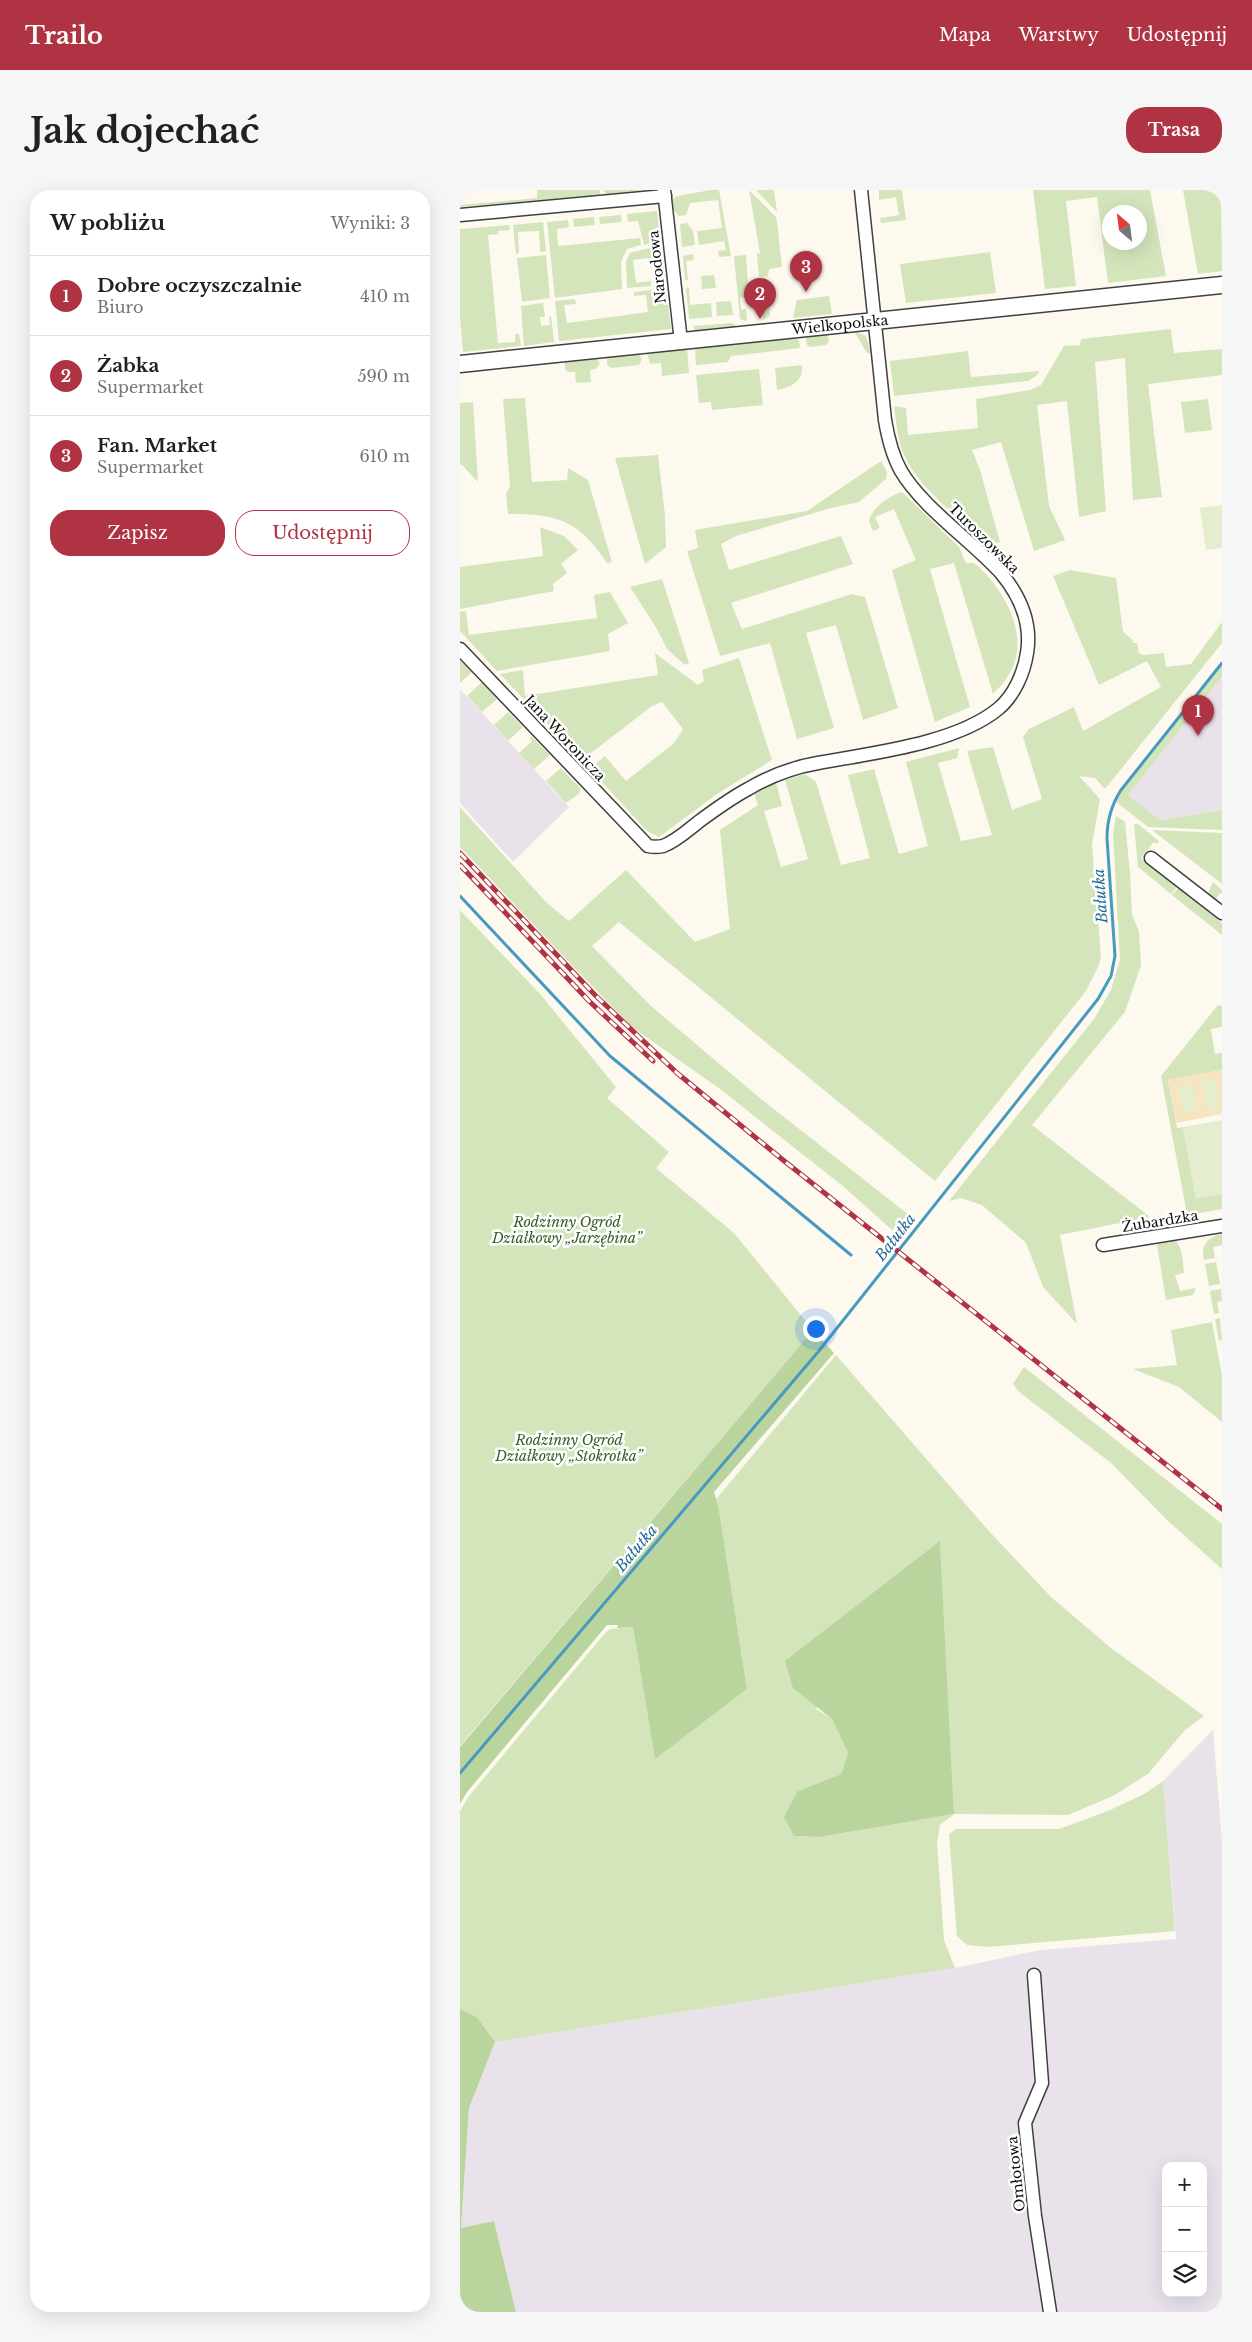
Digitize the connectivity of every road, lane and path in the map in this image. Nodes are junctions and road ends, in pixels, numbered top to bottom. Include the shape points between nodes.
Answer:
1 (861, 190) edge
2 (664, 193) edge
3 (460, 215) edge
4 (1222, 285) edge
5 (874, 322) junction
6 (680, 342) junction
7 (460, 364) edge
8 (460, 649) edge
9 (648, 846) joint
10 (1151, 858) dead end
11 (1222, 913) edge
12 (1222, 1226) edge
13 (1103, 1245) dead end
14 (1034, 1975) dead end
15 (1050, 2312) edge

1 - 5 street, Turoszowska
2 - 3 street
2 - 6 street, Narodowa
4 - 5 street, Wielkopolska
5 - 6 street, Wielkopolska
5 - 9 street, Turoszowska via 885,420 895,458 917,491 1001,574 1013,590 1025,615 1028,632 1022,672 1004,703 970,725 923,742 801,766 772,776 719,807 673,841 662,846
6 - 7 street, Wielkopolska
8 - 9 street, Jana Woronicza
10 - 11 street
12 - 13 street, Żubardzka
14 - 15 street, Omłotowa via 1042,2082 1025,2123

